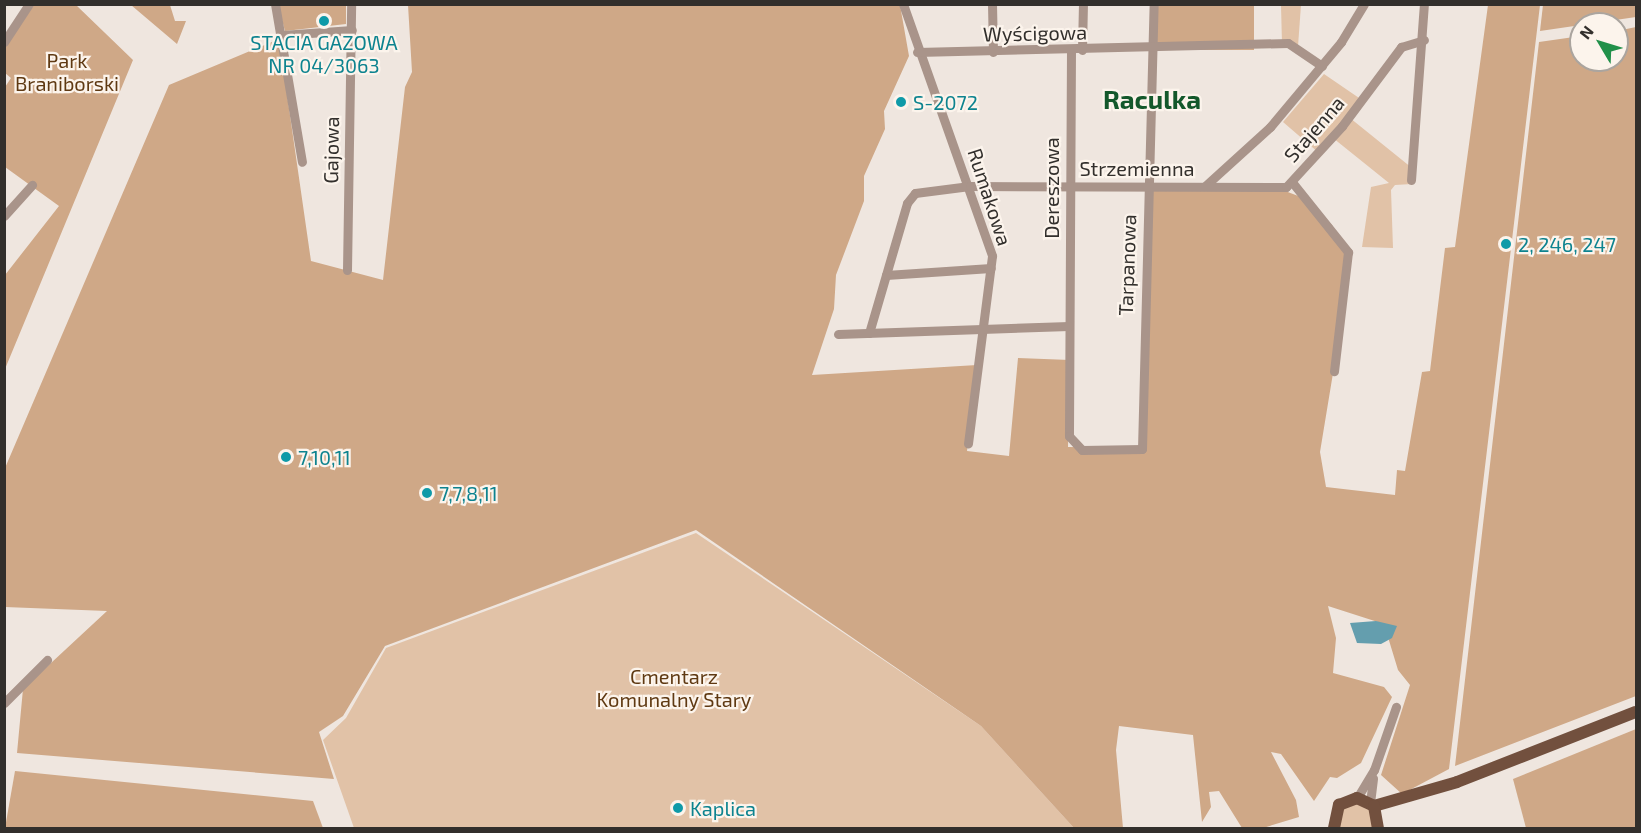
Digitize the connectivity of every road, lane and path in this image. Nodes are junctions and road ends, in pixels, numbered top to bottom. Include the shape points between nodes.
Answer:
1 (29, 4) edge
2 (275, 4) edge
3 (351, 4) edge
4 (903, 4) edge
5 (992, 4) edge
6 (1083, 4) edge
7 (1154, 4) edge
8 (1364, 4) edge
9 (1424, 4) edge
10 (352, 30) junction
11 (282, 35) junction
12 (1424, 40) junction
13 (4, 42) edge
14 (1154, 49) junction
15 (1071, 51) junction
16 (1082, 51) junction
17 (917, 52) junction
18 (993, 52) junction
19 (1322, 66) junction
20 (302, 162) dead end
21 (1411, 180) dead end
22 (1292, 182) junction
23 (32, 185) dead end
24 (970, 186) junction
25 (1068, 186) junction
26 (1147, 186) junction
27 (1205, 186) junction
28 (4, 216) edge
29 (991, 268) junction
30 (347, 270) dead end
31 (886, 275) junction
32 (982, 326) junction
33 (1069, 326) junction
34 (869, 333) junction
35 (838, 334) dead end
36 (1334, 371) dead end
37 (1070, 436) joint
38 (968, 443) dead end
39 (47, 660) dead end
40 (4, 703) edge
41 (1396, 707) dead end
42 (1636, 712) edge
43 (1374, 770) junction
44 (1457, 782) junction
45 (1357, 798) junction
46 (1372, 804) junction
47 (1379, 825) edge
48 (1331, 827) edge

1 - 13 street
2 - 11 street, Gajowa
3 - 10 street, Gajowa
4 - 17 street, Rumakowa
5 - 18 street
6 - 16 street
7 - 14 street, Tarpanowa
8 - 19 street, Strzemienna
9 - 12 street
10 - 11 street
10 - 30 street, Gajowa
11 - 20 street, Gajowa
12 - 21 street
12 - 22 street, Stajenna via 1401,47
14 - 16 street, Wyścigowa
14 - 19 street, Wyścigowa via 1288,43
14 - 26 street, Tarpanowa via 1154,168
15 - 16 street, Wyścigowa
15 - 18 street, Wyścigowa
15 - 25 street, Dereszowa
17 - 18 street, Wyścigowa
17 - 24 street, Rumakowa
19 - 27 street, Strzemienna via 1259,138
22 - 27 street, Stajenna via 1279,189
22 - 36 street via 1348,252
23 - 28 street
24 - 25 street, Strzemienna
24 - 29 street, Rumakowa via 990,245
24 - 31 street, Strzemienna via 921,191 910,197
25 - 26 street, Strzemienna
25 - 33 street, Dereszowa
26 - 27 street, Strzemienna
26 - 37 street, Tarpanowa via 1143,449 1082,450
29 - 31 street
29 - 32 street, Rumakowa
31 - 34 street
32 - 33 street
32 - 34 street
32 - 38 street, Rumakowa
33 - 37 street, Dereszowa
34 - 35 street
39 - 40 street
41 - 43 street
42 - 44 main road
43 - 45 street
43 - 46 street
44 - 46 main road
44 - 47 main road
45 - 46 main road
45 - 48 main road via 1340,805
46 - 47 main road

